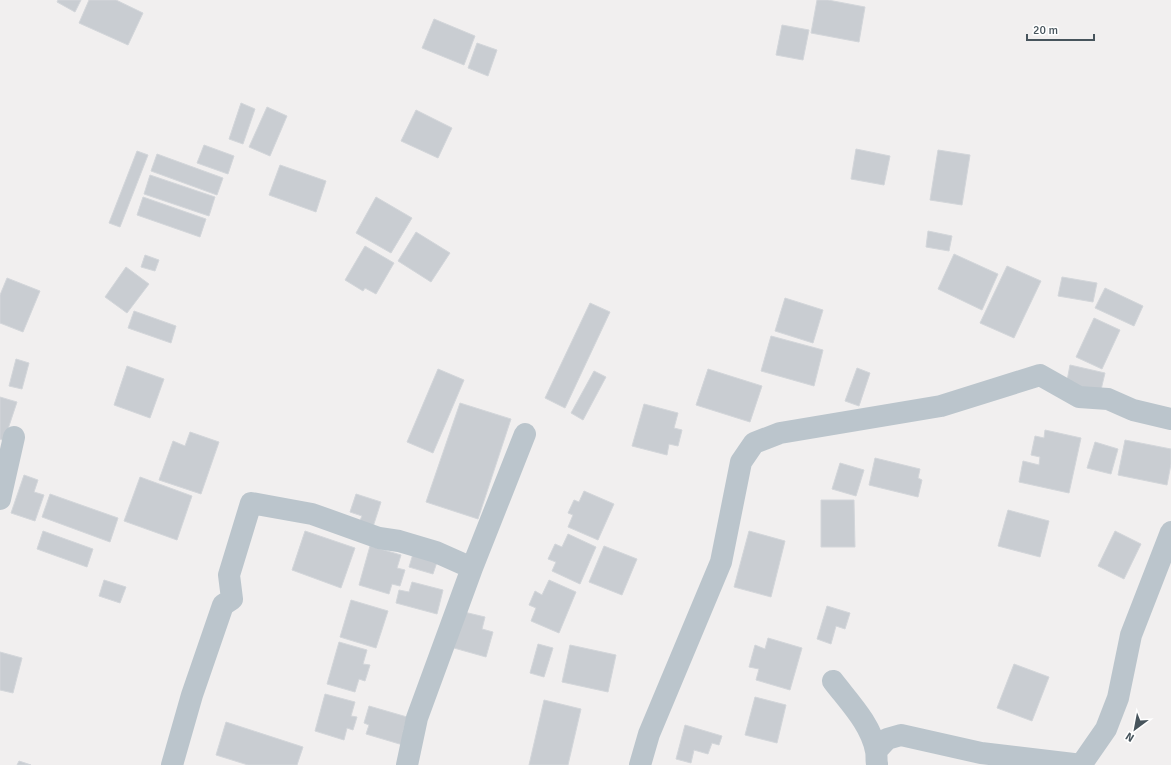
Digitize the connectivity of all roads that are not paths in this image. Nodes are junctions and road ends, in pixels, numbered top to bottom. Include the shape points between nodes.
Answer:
1 (1171, 419) edge
2 (525, 434) dead end
3 (14, 437) dead end
4 (0, 498) edge
5 (1171, 532) edge
6 (472, 568) junction
7 (833, 681) dead end
8 (876, 758) edge
9 (172, 765) edge
10 (407, 765) edge
11 (640, 765) edge
12 (1081, 765) edge

1 - 11 street via 1133,410 1108,399 1079,397 1040,375 941,406 780,433 754,443 741,462 721,562 649,734
2 - 6 street
3 - 4 street
5 - 12 street via 1131,635 1118,698 1106,729
6 - 9 street via 436,552 379,538 312,514 250,502 229,575 232,599 223,605 192,695
6 - 10 street via 417,718
7 - 8 street via 861,718 871,736
8 - 12 street via 887,740 901,736 980,753

